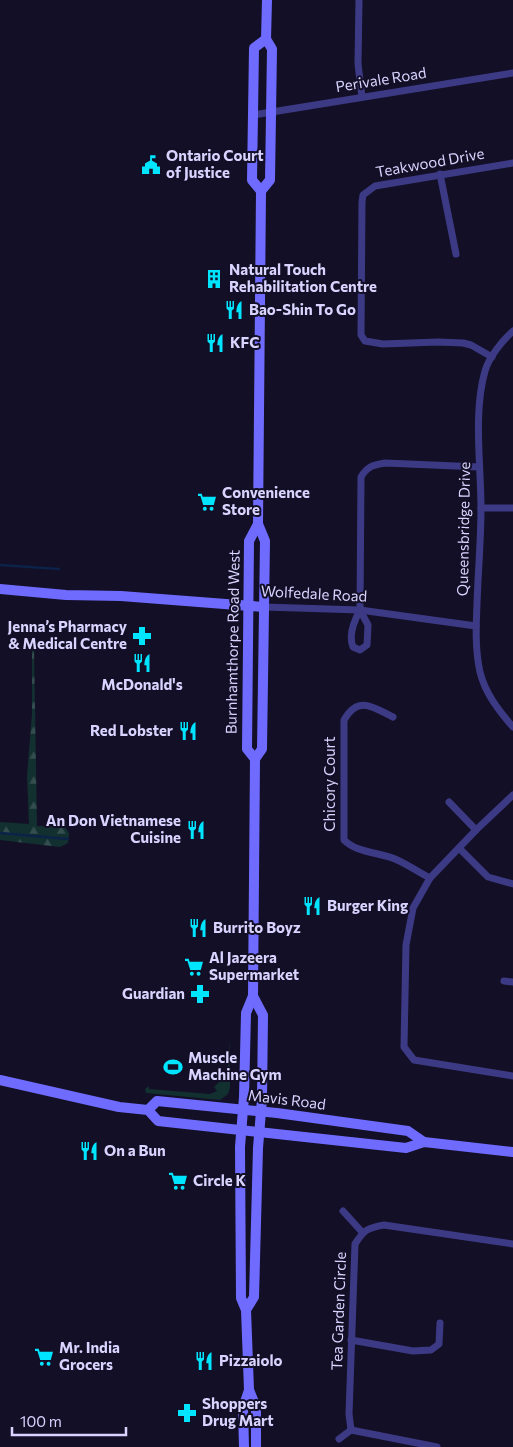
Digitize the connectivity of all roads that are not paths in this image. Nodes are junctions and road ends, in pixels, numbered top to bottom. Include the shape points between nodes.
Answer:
1 (267, 0) edge
2 (360, 0) edge
3 (266, 39) junction
4 (513, 73) edge
5 (362, 97) junction
6 (271, 113) junction
7 (253, 116) junction
8 (513, 162) edge
9 (440, 174) junction
10 (260, 191) junction
11 (456, 254) dead end
12 (513, 331) edge
13 (492, 357) junction
14 (479, 467) junction
15 (481, 508) junction
16 (513, 508) edge
17 (258, 524) junction
18 (0, 589) edge
19 (249, 606) junction
20 (264, 608) junction
21 (360, 610) junction
22 (476, 626) junction
23 (393, 717) dead end
24 (513, 727) edge
25 (255, 759) junction
26 (513, 795) edge
27 (449, 802) dead end
28 (476, 830) junction
29 (459, 848) junction
30 (430, 878) junction
31 (513, 884) edge
32 (504, 981) dead end
33 (513, 982) edge
34 (253, 996) junction
35 (513, 1076) edge
36 (0, 1080) edge
37 (148, 1110) junction
38 (243, 1110) junction
39 (261, 1112) junction
40 (241, 1131) junction
41 (259, 1132) junction
42 (424, 1142) junction
43 (513, 1152) edge
44 (343, 1210) dead end
45 (362, 1232) junction
46 (513, 1244) edge
47 (246, 1310) junction
48 (440, 1323) dead end
49 (351, 1340) junction
50 (249, 1390) junction
51 (351, 1430) junction
52 (339, 1439) dead end
53 (244, 1447) edge
54 (256, 1447) edge
55 (436, 1447) edge

1 - 3 main road, Burnhamthorpe Road West
2 - 5 street via 358,64
3 - 6 main road, Burnhamthorpe Road West via 272,49
3 - 7 main road, Burnhamthorpe Road West via 254,48
4 - 5 street, Perivale Road
5 - 6 street, Perivale Road
6 - 7 street, Perivale Road
6 - 10 main road, Burnhamthorpe Road West via 270,180
7 - 10 main road, Burnhamthorpe Road West via 252,180
8 - 9 street, Teakwood Drive
9 - 11 street
9 - 13 street, Teakwood Drive via 375,186 363,195 361,335 365,341 377,344 462,343
10 - 17 main road, Burnhamthorpe Road West
12 - 13 street, Queensbridge Drive
13 - 14 street, Queensbridge Drive via 480,394
14 - 15 street, Queensbridge Drive
14 - 21 street via 385,463 366,469 361,477
15 - 16 street
15 - 22 street, Queensbridge Drive
17 - 19 main road, Burnhamthorpe Road West via 250,541
17 - 20 main road, Burnhamthorpe Road West via 265,541
18 - 19 main road, Wolfedale Road
19 - 20 main road, Wolfedale Road
19 - 25 main road, Burnhamthorpe Road West via 247,749
20 - 21 street, Wolfedale Road
20 - 25 main road, Burnhamthorpe Road West via 262,749
21 - 21 street via 352,626 352,644 360,650 367,645 368,625
21 - 22 street, Wolfedale Road
22 - 24 street, Queensbridge Drive via 476,650 487,692
23 - 30 street, Chicory Court via 363,705 354,707 344,720 344,840 350,846 396,860
25 - 34 main road, Burnhamthorpe Road West
26 - 28 street
27 - 28 street
28 - 29 street
29 - 30 street
29 - 31 street via 488,878
30 - 35 street via 413,908 406,945 404,1047 414,1060
32 - 33 street
34 - 38 main road, Burnhamthorpe Road West via 246,1013
34 - 39 main road, Burnhamthorpe Road West via 263,1015
36 - 37 main road, Mavis Road
37 - 38 main road, Mavis Road via 157,1101
37 - 40 main road, Mavis Road via 158,1121
38 - 39 main road, Mavis Road
38 - 40 main road, Burnhamthorpe Road West
39 - 41 main road, Burnhamthorpe Road West
39 - 42 main road, Mavis Road via 408,1131
40 - 41 main road, Mavis Road
40 - 47 main road, Burnhamthorpe Road West via 241,1298
41 - 42 main road, Mavis Road via 406,1148
41 - 47 main road, Burnhamthorpe Road West via 254,1297
42 - 43 main road, Mavis Road
44 - 45 street
45 - 46 street via 384,1224
45 - 49 street, Tea Garden Circle via 355,1244
47 - 50 main road, Burnhamthorpe Road West
48 - 49 street via 439,1344 431,1350 413,1351
49 - 51 street, Tea Garden Circle
50 - 53 main road, Burnhamthorpe Road West via 243,1408
50 - 54 main road, Burnhamthorpe Road West via 256,1408
51 - 52 street
51 - 55 street

